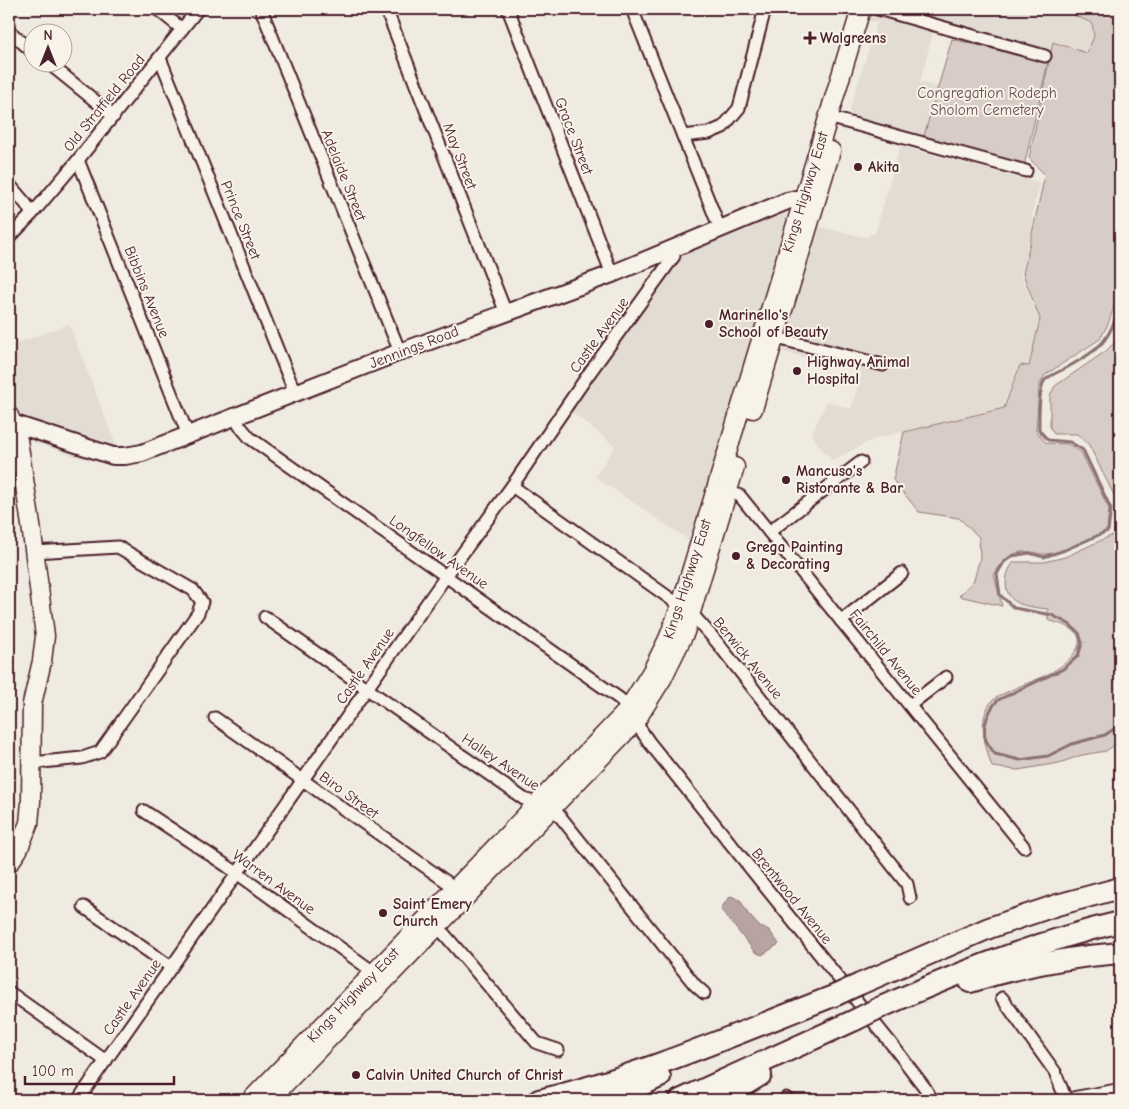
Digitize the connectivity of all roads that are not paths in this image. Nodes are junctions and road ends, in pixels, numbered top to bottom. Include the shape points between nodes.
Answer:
1 (157, 9) edge
2 (198, 9) edge
3 (260, 9) edge
4 (386, 9) edge
5 (508, 9) edge
6 (632, 9) edge
7 (764, 9) edge
8 (861, 9) edge
9 (872, 9) edge
10 (878, 9) edge
11 (182, 29) junction
12 (9, 32) edge
13 (22, 43) edge
14 (1045, 56) dead end
15 (160, 58) junction
16 (59, 72) edge
17 (114, 116) junction
18 (834, 118) junction
19 (683, 136) junction
20 (78, 160) junction
21 (1026, 171) dead end
22 (9, 184) edge
23 (811, 198) junction
24 (32, 214) junction
25 (720, 229) junction
26 (9, 238) edge
27 (673, 249) junction
28 (612, 274) junction
29 (506, 313) junction
30 (769, 335) junction
31 (400, 352) junction
32 (883, 365) dead end
33 (295, 393) junction
34 (236, 416) junction
35 (10, 420) edge
36 (188, 435) junction
37 (861, 462) dead end
38 (512, 486) junction
39 (722, 489) junction
40 (769, 532) junction
41 (34, 552) junction
42 (902, 573) dead end
43 (446, 576) junction
44 (686, 609) junction
45 (265, 617) dead end
46 (841, 621) junction
47 (946, 676) dead end
48 (368, 688) junction
49 (910, 705) junction
50 (631, 716) junction
51 (215, 718) dead end
52 (32, 763) junction
53 (303, 780) junction
54 (544, 806) junction
55 (144, 811) dead end
56 (1024, 847) dead end
57 (9, 863) edge
58 (237, 874) junction
59 (1120, 888) edge
60 (461, 892) junction
61 (910, 898) dead end
62 (84, 907) dead end
63 (433, 921) junction
64 (1120, 922) edge
65 (1120, 953) edge
66 (171, 967) junction
67 (379, 977) junction
68 (9, 992) edge
69 (704, 993) dead end
70 (836, 995) junction
71 (1002, 998) dead end
72 (879, 1008) junction
73 (855, 1020) junction
74 (558, 1050) dead end
75 (300, 1059) junction
76 (106, 1061) junction
77 (1120, 1092) edge
78 (78, 1100) edge
79 (252, 1100) edge
80 (268, 1100) edge
81 (539, 1100) edge
82 (609, 1100) edge
83 (680, 1100) edge
84 (720, 1100) edge
85 (932, 1100) edge
86 (1066, 1100) edge
87 (1075, 1100) edge

1 - 11 street
2 - 11 street, Old Stratfield Road
3 - 31 street, Adelaide Street
4 - 29 street, May Street
5 - 28 street, Grace Street
6 - 19 street
7 - 19 street via 739,108 723,127 709,133
8 - 18 main road, Kings Highway East
9 - 18 main road, Kings Highway East
10 - 14 street
11 - 15 street, Old Stratfield Road
12 - 13 street
15 - 17 street, Old Stratfield Road
15 - 33 street, Prince Street
16 - 17 street
17 - 20 street, Old Stratfield Road
18 - 21 street
18 - 23 main road, Kings Highway East
19 - 25 street
20 - 24 street, Old Stratfield Road
20 - 36 street, Bibbins Avenue
22 - 24 street
23 - 25 street, Jennings Road via 787,201
23 - 30 main road, Kings Highway East
24 - 26 street, Old Stratfield Road
25 - 27 street, Jennings Road
27 - 28 street, Jennings Road
27 - 38 street, Castle Avenue via 674,256
28 - 29 street, Jennings Road
29 - 31 street, Jennings Road
30 - 32 street
30 - 39 main road, Kings Highway East
31 - 33 street, Jennings Road
33 - 34 street, Jennings Road
34 - 36 street, Jennings Road
34 - 43 street, Longfellow Avenue via 250,438
35 - 36 street, Jennings Road via 113,456 142,453
35 - 41 main road via 18,440
37 - 40 street
38 - 43 street, Castle Avenue
38 - 44 street, Berwick Avenue
39 - 40 street, Fairchild Avenue via 740,496
39 - 44 main road, Kings Highway East
40 - 46 street, Fairchild Avenue
41 - 52 main road via 45,636 32,704
41 - 52 street via 118,547 193,590 202,602 198,613 100,752 82,758
42 - 46 street
43 - 48 street, Castle Avenue
43 - 50 street, Longfellow Avenue via 620,699
44 - 50 main road, Kings Highway East via 685,632 662,679
44 - 61 street, Berwick Avenue via 716,641 907,884
45 - 48 street, Halley Avenue
46 - 49 street, Fairchild Avenue
47 - 49 street
48 - 53 street, Castle Avenue
48 - 54 street, Halley Avenue via 524,799
49 - 56 street, Fairchild Avenue
50 - 54 main road, Kings Highway East
50 - 85 street, Brentwood Avenue via 893,1046
51 - 53 street, Biro Street
52 - 57 main road via 29,823
53 - 58 street, Castle Avenue
53 - 60 street, Biro Street
54 - 60 main road, Kings Highway East
54 - 69 street, Halley Avenue via 559,815 695,986
55 - 58 street, Warren Avenue
58 - 66 street, Castle Avenue
58 - 67 street, Warren Avenue
59 - 70 highway, bridge via 989,928
60 - 63 main road, Kings Highway East
62 - 66 street
63 - 67 main road, Kings Highway East
63 - 74 street via 537,1043
64 - 72 highway via 995,959
65 - 72 highway via 1032,965
66 - 76 street, Castle Avenue
67 - 75 main road, Kings Highway East
68 - 76 street
70 - 81 highway via 631,1075
70 - 82 highway
71 - 86 street via 1055,1072
72 - 73 highway, bridge
73 - 83 highway
73 - 84 highway
75 - 79 main road, Kings Highway East
75 - 80 main road, Kings Highway East
76 - 78 street, Castle Avenue
77 - 87 street

